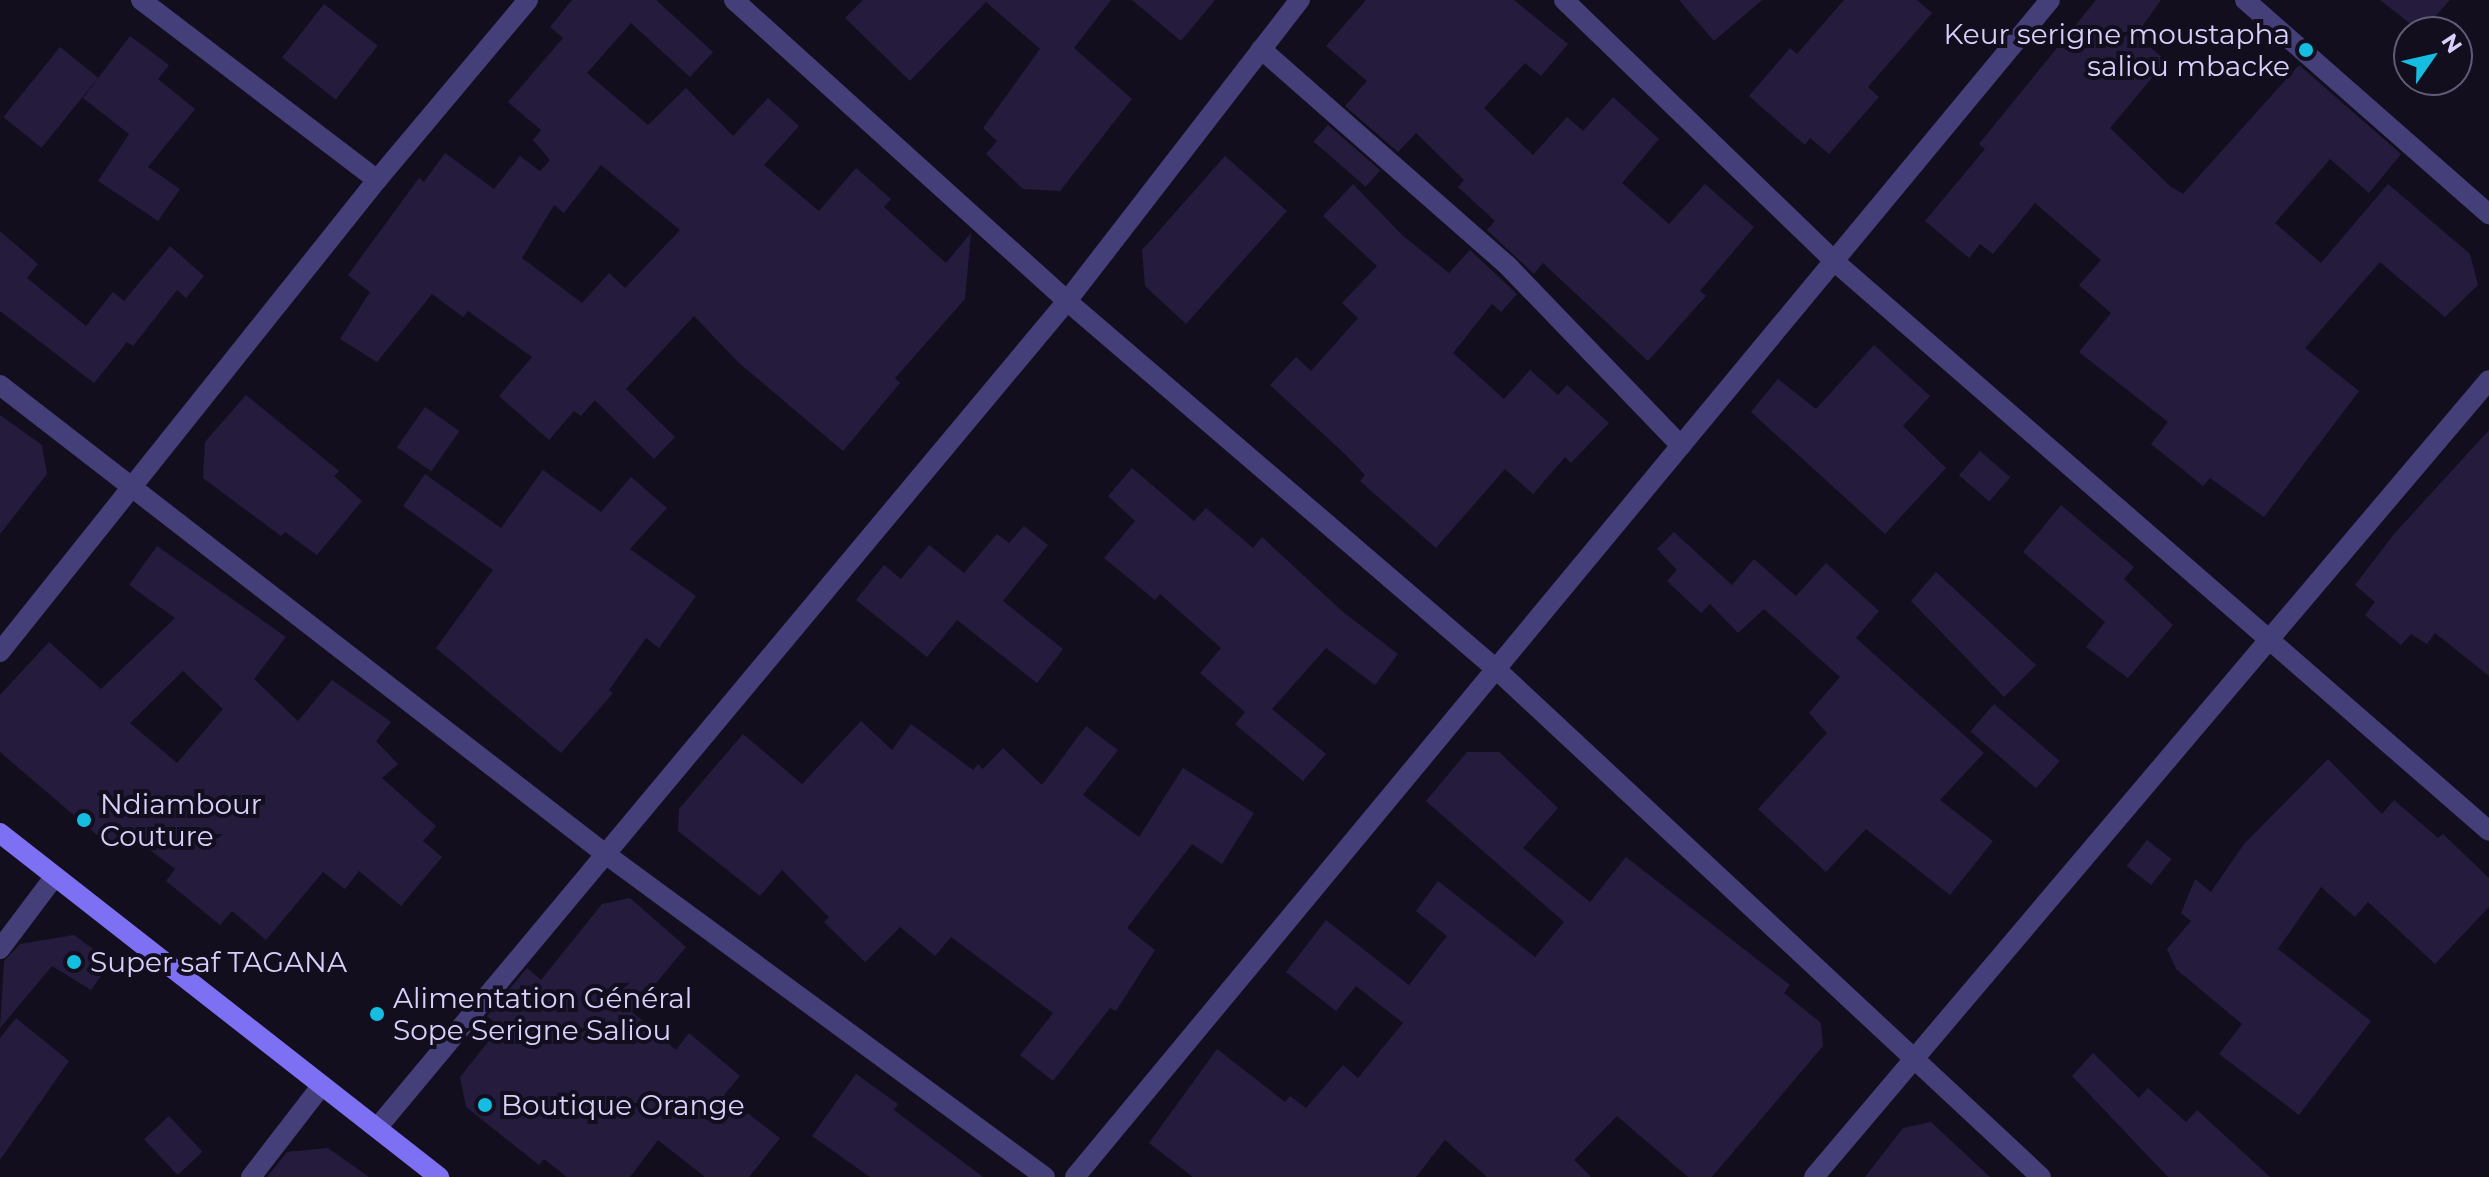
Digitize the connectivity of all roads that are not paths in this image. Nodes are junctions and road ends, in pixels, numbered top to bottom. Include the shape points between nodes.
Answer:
1 (141, 0) edge
2 (528, 0) edge
3 (734, 0) edge
4 (1300, 0) edge
5 (1564, 0) edge
6 (2050, 0) edge
7 (2245, 0) edge
8 (1261, 49) junction
9 (377, 180) junction
10 (2489, 214) edge
11 (1834, 261) junction
12 (1067, 301) junction
13 (2489, 380) edge
14 (0, 385) edge
15 (1681, 446) junction
16 (131, 485) junction
17 (2269, 640) junction
18 (0, 652) edge
19 (1496, 669) junction
20 (2489, 831) edge
21 (0, 833) edge
22 (604, 853) junction
23 (55, 876) junction
24 (0, 949) edge
25 (1909, 1059) junction
26 (322, 1085) junction
27 (377, 1128) junction
28 (251, 1177) edge
29 (439, 1177) edge
30 (1045, 1177) edge
31 (1075, 1177) edge
32 (1814, 1177) edge
33 (2041, 1177) edge

1 - 9 street
2 - 9 street
3 - 12 street
4 - 8 street
5 - 11 street
6 - 11 street
7 - 10 street
8 - 12 street
8 - 15 street via 1507,265
9 - 16 street via 271,318
11 - 15 street
11 - 17 street
12 - 19 street
12 - 22 street
13 - 17 street
14 - 16 street
15 - 19 street
16 - 18 street
16 - 22 street
17 - 20 street
17 - 25 street
19 - 25 street
19 - 31 street
21 - 23 main road
22 - 27 street
22 - 30 street
23 - 24 street
23 - 26 main road
25 - 32 street
25 - 33 street
26 - 27 main road
26 - 28 street
27 - 29 main road

